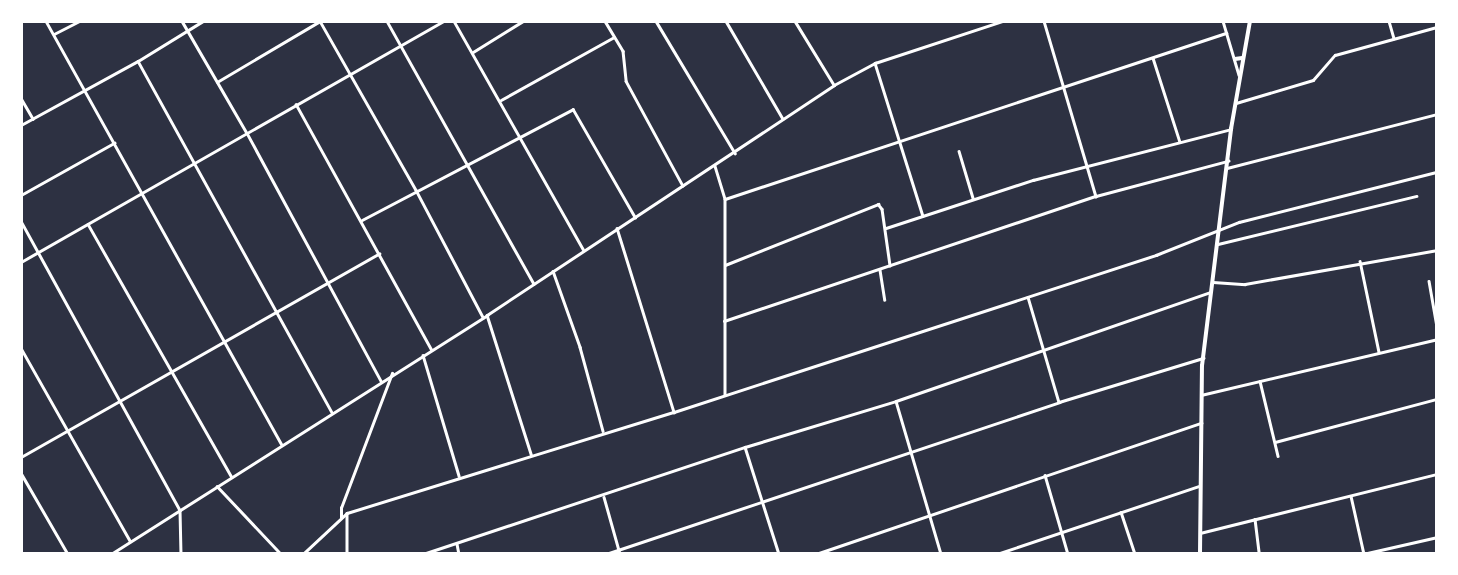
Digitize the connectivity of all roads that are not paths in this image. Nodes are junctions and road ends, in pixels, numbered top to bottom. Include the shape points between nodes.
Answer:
1 (46, 21) edge
2 (79, 21) edge
3 (181, 21) edge
4 (203, 21) edge
5 (320, 21) edge
6 (387, 21) edge
7 (444, 21) edge
8 (454, 21) edge
9 (523, 21) edge
10 (604, 21) edge
11 (656, 21) edge
12 (726, 21) edge
13 (795, 21) edge
14 (1003, 21) edge
15 (1044, 21) edge
16 (1223, 21) edge
17 (1250, 21) edge
18 (1389, 21) edge
19 (1437, 27) edge
20 (187, 30) junction
21 (1226, 33) junction
22 (54, 35) junction
23 (614, 37) junction
24 (1395, 39) junction
25 (400, 44) junction
26 (472, 53) junction
27 (1153, 57) junction
28 (1242, 58) junction
29 (1235, 59) junction
30 (138, 61) junction
31 (875, 63) junction
32 (348, 74) junction
33 (1240, 76) junction
34 (217, 82) junction
35 (834, 85) junction
36 (1062, 88) junction
37 (84, 90) junction
38 (21, 98) edge
39 (500, 101) junction
40 (1236, 103) junction
41 (296, 104) junction
42 (1437, 114) edge
43 (33, 119) junction
44 (783, 119) junction
45 (21, 125) edge
46 (1231, 130) junction
47 (247, 133) junction
48 (520, 135) junction
49 (898, 142) junction
50 (1180, 142) junction
51 (114, 143) junction
52 (959, 151) dead end
53 (735, 153) junction
54 (1228, 161) junction
55 (194, 163) junction
56 (467, 163) junction
57 (715, 166) junction
58 (1086, 167) junction
59 (1227, 168) junction
60 (1437, 172) edge
61 (683, 186) junction
62 (416, 190) junction
63 (142, 192) junction
64 (21, 195) edge
65 (1096, 196) junction
66 (1416, 196) dead end
67 (725, 198) junction
68 (973, 198) junction
69 (923, 216) junction
70 (635, 217) junction
71 (362, 220) junction
72 (21, 221) edge
73 (88, 224) junction
74 (617, 228) junction
75 (886, 228) junction
76 (1219, 228) junction
77 (1217, 244) junction
78 (583, 249) junction
79 (1437, 250) edge
80 (38, 251) junction
81 (379, 254) junction
82 (1360, 261) junction
83 (21, 262) edge
84 (725, 265) junction
85 (890, 266) junction
86 (880, 270) junction
87 (553, 271) junction
88 (1429, 281) dead end
89 (1213, 282) junction
90 (326, 283) junction
91 (534, 284) junction
92 (1211, 291) junction
93 (1028, 297) junction
94 (885, 300) dead end
95 (276, 311) junction
96 (485, 316) junction
97 (724, 321) junction
98 (1437, 327) edge
99 (1437, 339) edge
100 (223, 341) junction
101 (21, 348) edge
102 (1042, 348) junction
103 (431, 349) junction
104 (1379, 352) junction
105 (422, 355) junction
106 (1203, 358) junction
107 (171, 371) junction
108 (392, 373) junction
109 (381, 381) junction
110 (1260, 381) junction
111 (725, 395) junction
112 (1201, 395) junction
113 (1437, 399) edge
114 (118, 400) junction
115 (896, 401) junction
116 (1059, 402) junction
117 (332, 412) junction
118 (674, 412) junction
119 (1201, 423) junction
120 (66, 430) junction
121 (603, 431) junction
122 (1275, 442) junction
123 (281, 444) junction
124 (745, 447) junction
125 (912, 452) junction
126 (531, 454) junction
127 (1278, 456) dead end
128 (21, 457) edge
129 (21, 473) edge
130 (1437, 474) edge
131 (1045, 475) junction
132 (460, 476) junction
133 (231, 477) junction
134 (1201, 485) junction
135 (217, 486) junction
136 (1351, 495) junction
137 (604, 496) junction
138 (763, 502) junction
139 (180, 510) junction
140 (1122, 512) junction
141 (347, 513) junction
142 (929, 515) junction
143 (341, 517) junction
144 (1255, 519) junction
145 (1061, 532) junction
146 (1200, 533) junction
147 (1437, 537) edge
148 (130, 541) junction
149 (457, 544) junction
150 (620, 552) edge
151 (1006, 552) edge
152 (68, 554) edge
153 (111, 554) edge
154 (181, 554) edge
155 (281, 554) edge
156 (303, 554) edge
157 (347, 554) edge
158 (423, 554) edge
159 (459, 554) edge
160 (606, 554) edge
161 (779, 554) edge
162 (816, 554) edge
163 (941, 554) edge
164 (997, 554) edge
165 (1068, 554) edge
166 (1135, 554) edge
167 (1200, 554) edge
168 (1259, 554) edge
169 (1363, 554) edge

1 - 22 street
2 - 22 street
3 - 20 street
4 - 20 street
5 - 32 street
5 - 34 street
6 - 25 street
7 - 25 street
8 - 26 street
9 - 26 street
10 - 23 street
11 - 53 street
12 - 44 street
13 - 35 street
14 - 31 street
15 - 36 street
16 - 21 street
17 - 28 main road
18 - 24 street
19 - 24 street
20 - 30 street
20 - 34 street
21 - 27 street
21 - 29 street
22 - 37 street
23 - 39 street
23 - 61 street via 623,51 626,81
24 - 40 street via 1335,55 1313,80
25 - 32 street
25 - 56 street
26 - 39 street
27 - 36 street
27 - 50 street
28 - 29 main road
28 - 33 main road
29 - 33 street
30 - 37 street
30 - 55 street
31 - 35 street
31 - 49 street
32 - 41 street
32 - 62 street
33 - 40 main road
34 - 47 street
35 - 44 street
36 - 49 street
36 - 58 street
37 - 43 street
37 - 51 street
38 - 43 street
39 - 48 street
40 - 46 main road
41 - 47 street
41 - 71 street
42 - 59 street
43 - 45 street
44 - 53 street
46 - 50 street
46 - 54 main road
47 - 55 street
47 - 90 street
48 - 56 street
48 - 70 street via 573,110
48 - 78 street
49 - 67 street
49 - 69 street
50 - 58 street
51 - 63 street
51 - 64 street
52 - 68 street
53 - 57 street
54 - 59 main road
54 - 65 street
55 - 63 street
55 - 95 street
56 - 62 street
56 - 91 street
57 - 61 street
57 - 67 street
58 - 65 street
58 - 68 street
59 - 76 main road
60 - 76 street
61 - 70 street
62 - 71 street
62 - 96 street
63 - 73 street
63 - 100 street
65 - 85 street
66 - 77 street
67 - 84 street
68 - 69 street
69 - 75 street
70 - 74 street
71 - 81 street
72 - 80 street
73 - 80 street
73 - 107 street
74 - 78 street
74 - 118 street
75 - 84 street via 881,206 874,205
75 - 85 street
76 - 77 main road
76 - 93 street via 1156,255
77 - 89 main road
78 - 87 street
79 - 82 street
80 - 83 street
80 - 114 street
81 - 90 street
81 - 103 street
82 - 89 street via 1245,284
82 - 104 street
84 - 97 street
85 - 86 street
86 - 94 street
86 - 97 street
87 - 91 street
87 - 121 street
88 - 98 street
89 - 92 main road
90 - 95 street
90 - 109 street
91 - 96 street
92 - 102 street
92 - 106 main road
93 - 102 street
93 - 111 street
95 - 100 street
95 - 117 street
96 - 103 street
96 - 126 street
97 - 111 street
99 - 104 street
100 - 107 street
100 - 123 street
101 - 120 street
102 - 115 street
102 - 116 street
103 - 105 street
104 - 110 street
105 - 108 street
105 - 132 street
106 - 112 main road
106 - 116 street
107 - 114 street
107 - 133 street
108 - 109 street
108 - 143 street
109 - 117 street
110 - 112 street
110 - 122 street
111 - 118 street
112 - 119 main road
113 - 122 street
114 - 120 street
114 - 139 street
115 - 124 street
115 - 125 street
116 - 125 street
117 - 123 street
118 - 121 street
119 - 131 street
119 - 134 main road
120 - 128 street
120 - 148 street
121 - 126 street
122 - 127 street
123 - 133 street
124 - 137 street
124 - 138 street
125 - 138 street
125 - 142 street
126 - 132 street
129 - 152 street
130 - 136 street
131 - 142 street
131 - 145 street
132 - 141 street
133 - 135 street
134 - 140 street
134 - 146 main road
135 - 139 street
135 - 155 street
136 - 144 street
136 - 169 street
137 - 149 street
137 - 150 street
138 - 150 street
138 - 161 street
139 - 148 street
139 - 154 street
140 - 145 street
140 - 166 street
141 - 143 street
141 - 157 street
142 - 162 street
142 - 163 street
143 - 156 street
144 - 146 street
144 - 168 street
145 - 151 street
145 - 165 street
146 - 167 main road
147 - 169 street
148 - 153 street
149 - 158 street
149 - 159 street
150 - 160 street
151 - 164 street

